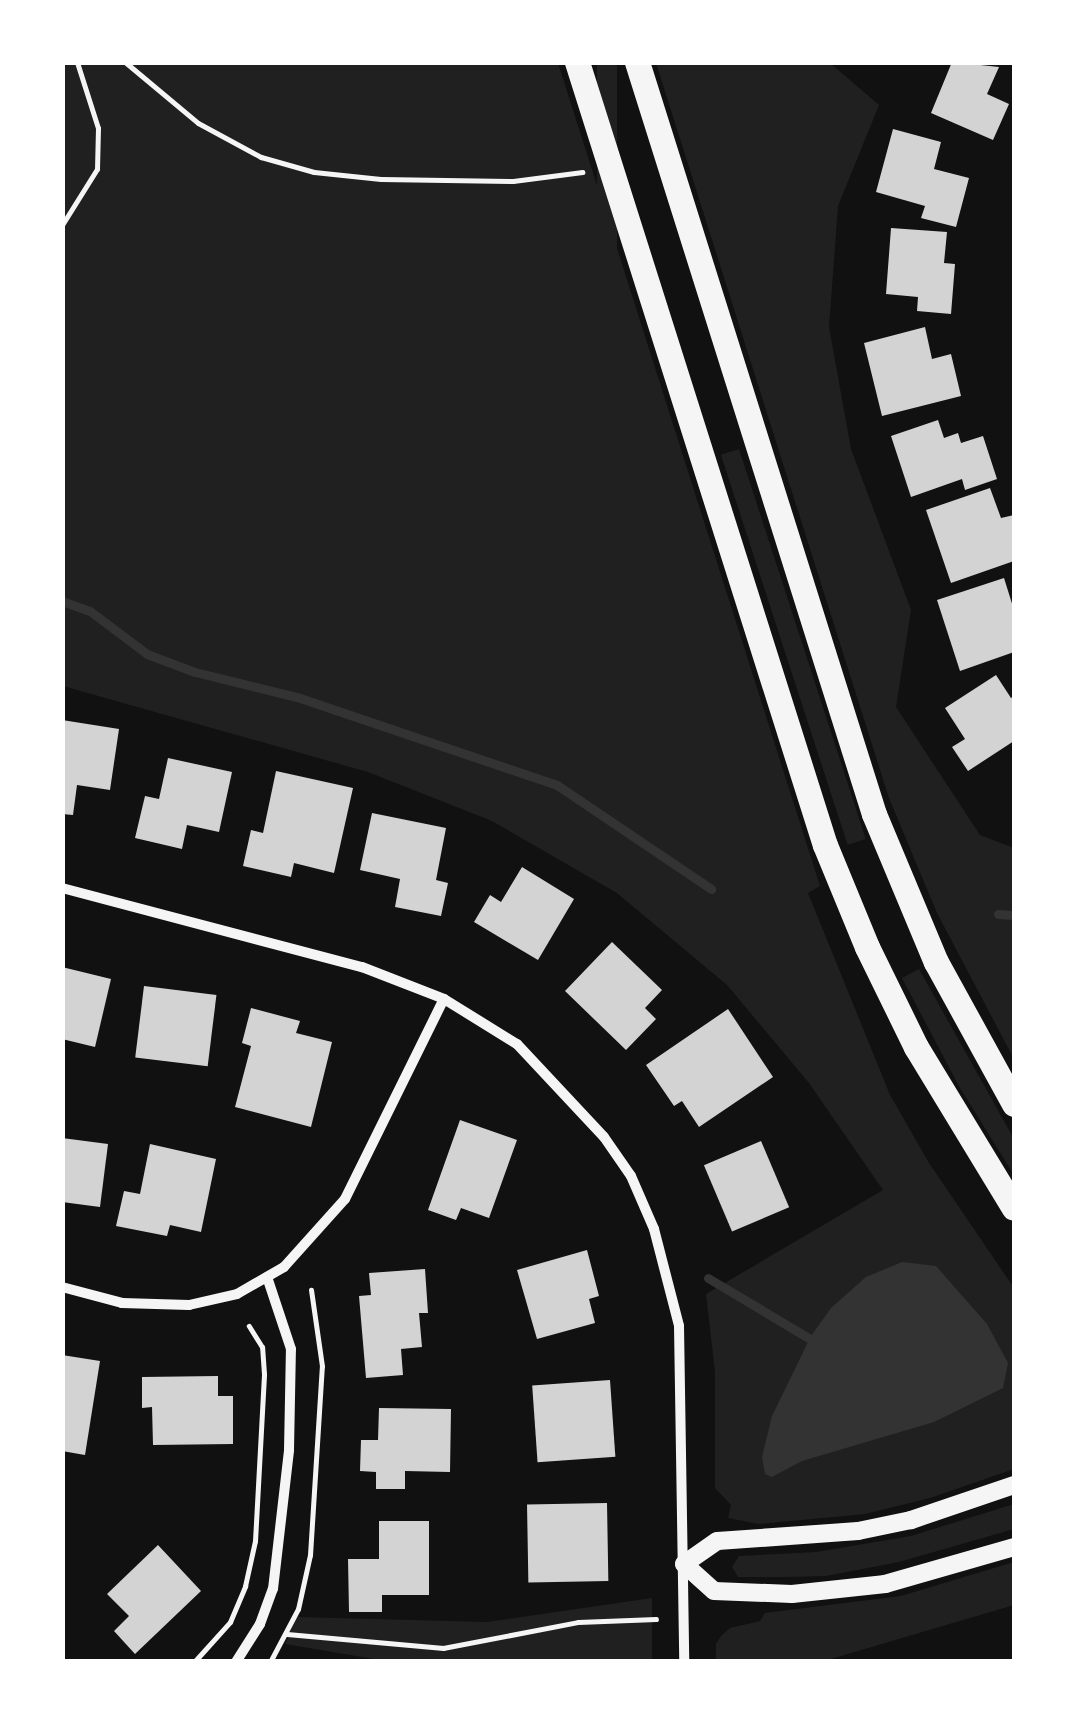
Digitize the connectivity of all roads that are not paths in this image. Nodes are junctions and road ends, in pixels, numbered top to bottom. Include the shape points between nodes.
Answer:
1 (577, 62) edge
2 (637, 62) edge
3 (62, 888) edge
4 (444, 999) junction
5 (1014, 1104) edge
6 (1014, 1208) edge
7 (268, 1278) junction
8 (62, 1287) edge
9 (1014, 1485) edge
10 (1014, 1547) edge
11 (684, 1564) junction
12 (236, 1662) edge
13 (684, 1662) edge

1 - 6 main road via 830,858 916,1047
2 - 5 main road via 874,814 936,962
3 - 4 street via 362,968
4 - 7 street via 344,1200
4 - 11 street via 496,1028 556,1081 618,1156 644,1204 678,1326
7 - 8 street via 222,1298 168,1306 122,1303
7 - 12 street via 291,1349 289,1450 273,1589
9 - 11 street via 858,1532 717,1542
10 - 11 street via 886,1584 792,1594 714,1591
11 - 13 street

